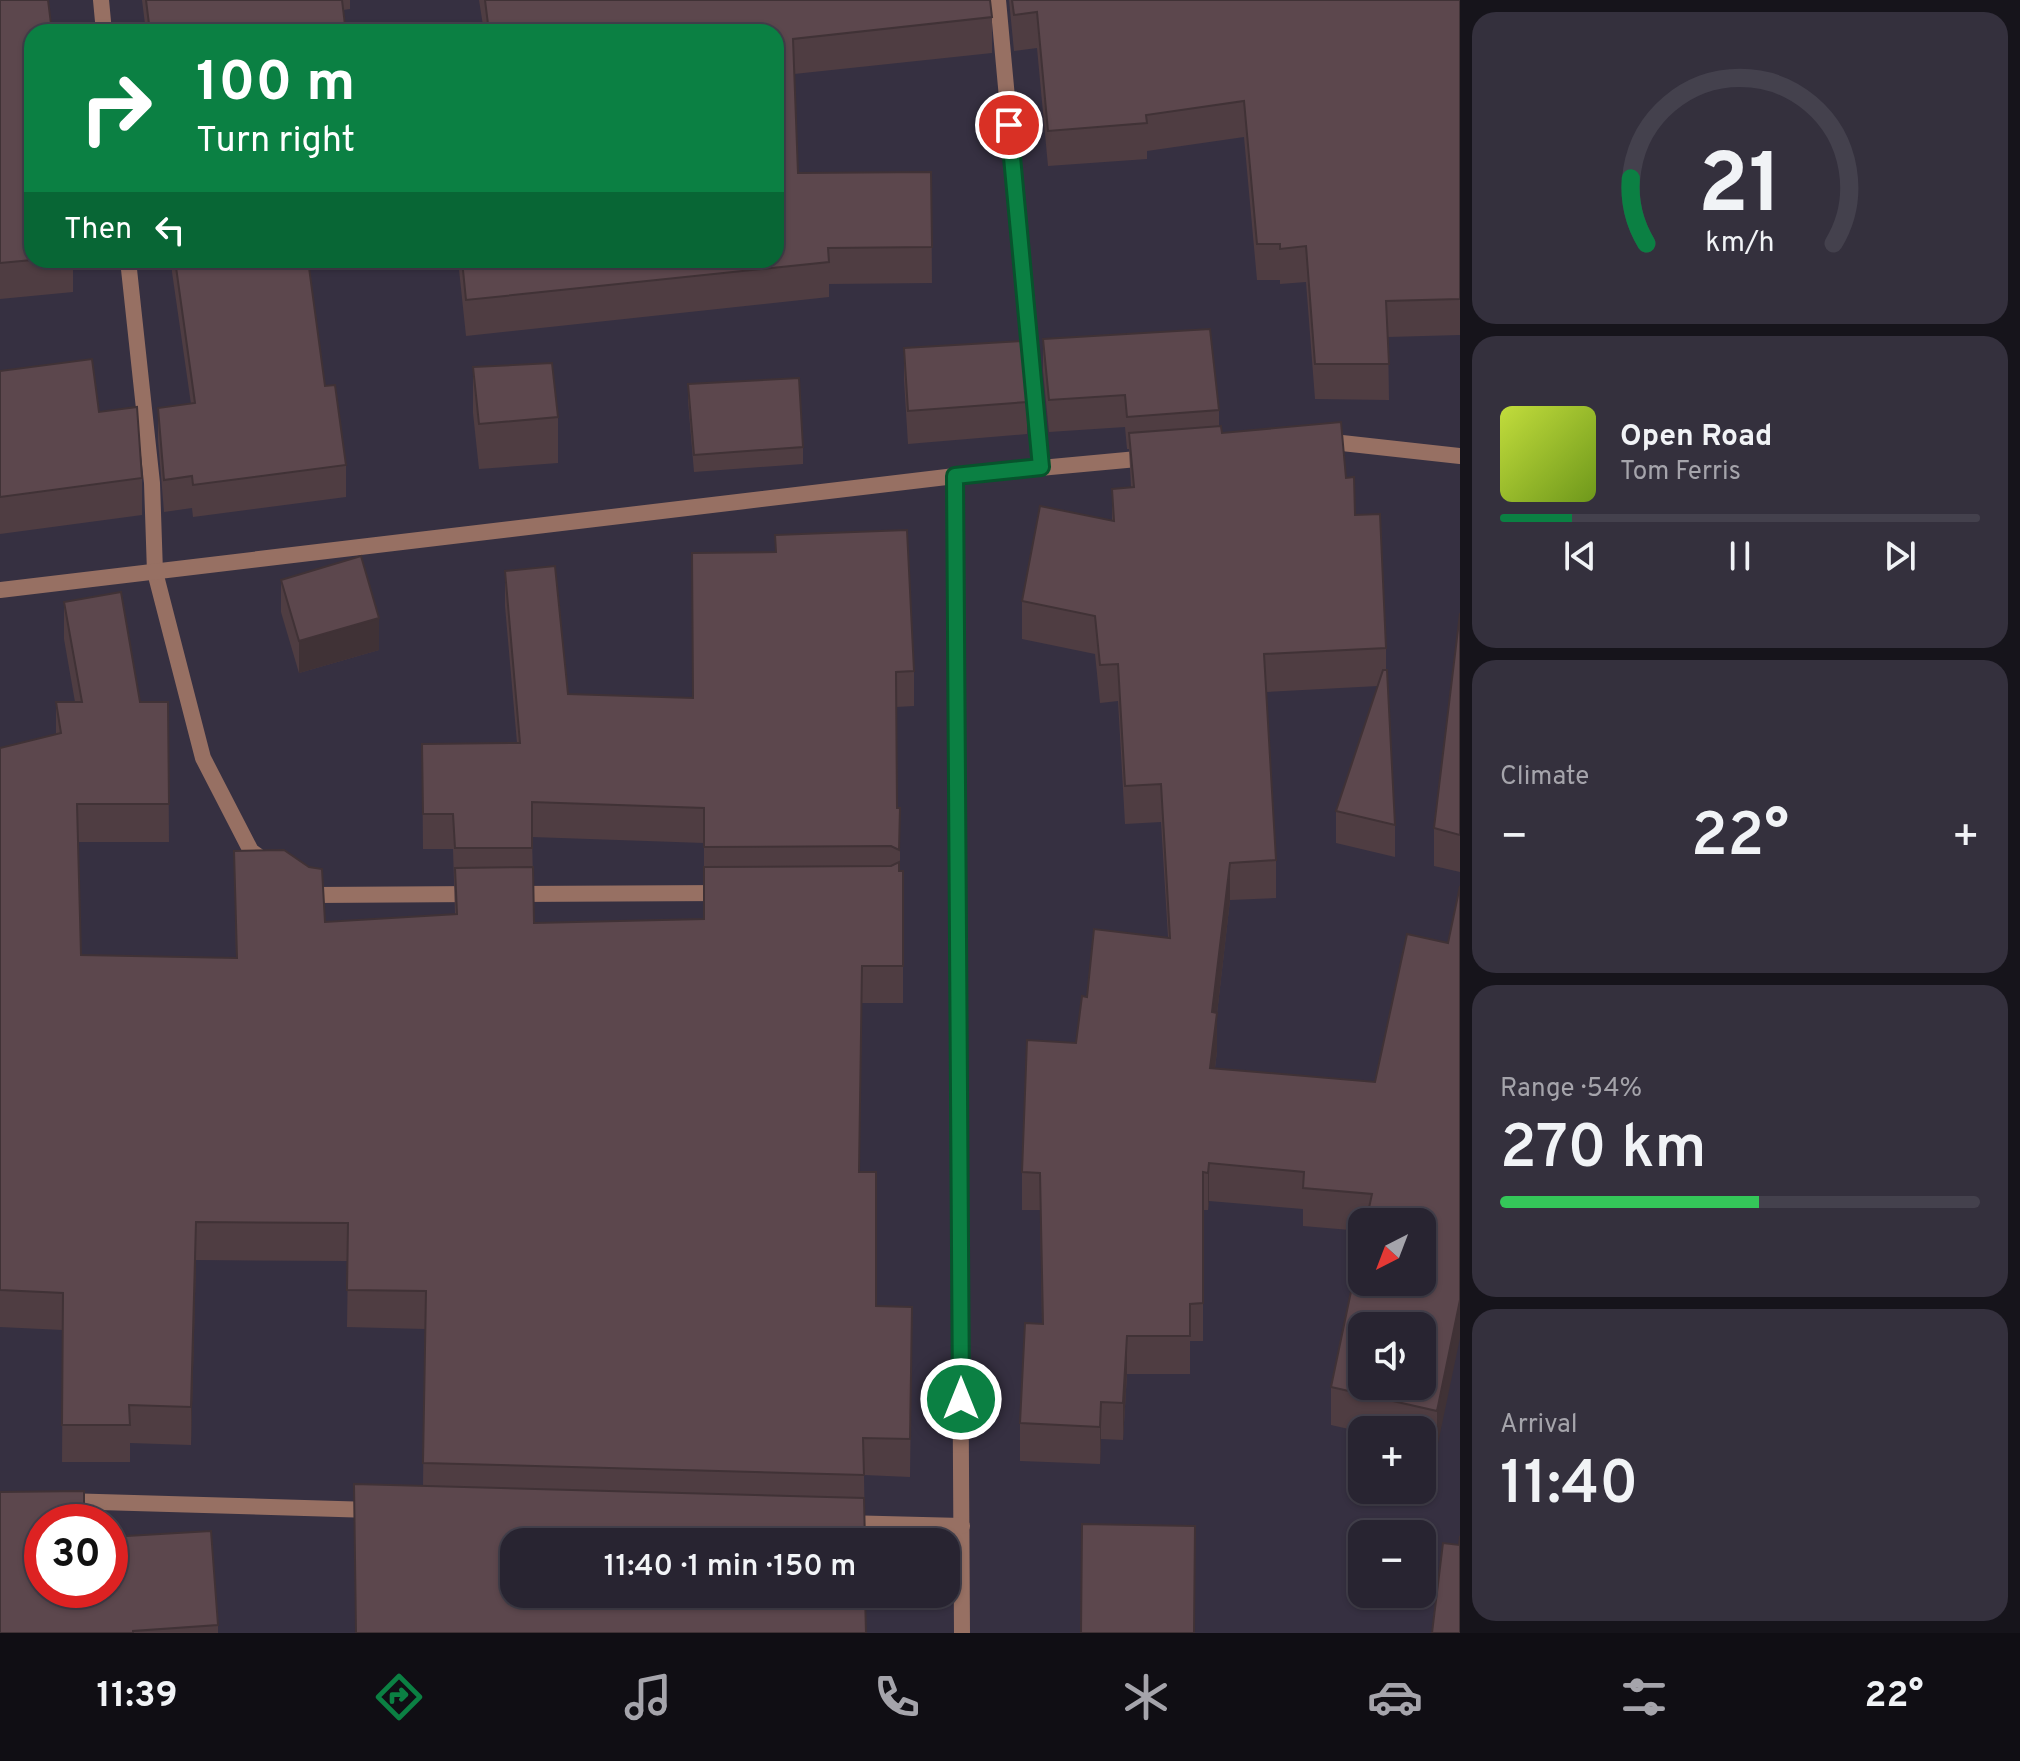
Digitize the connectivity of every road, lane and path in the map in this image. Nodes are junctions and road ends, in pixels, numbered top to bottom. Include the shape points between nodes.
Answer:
1 (101, 0) edge
2 (998, 0) edge
3 (103, 24) edge
4 (129, 268) edge
5 (1310, 445) edge
6 (1460, 456) edge
7 (1168, 457) edge
8 (1041, 467) junction
9 (955, 476) junction
10 (155, 572) junction
11 (0, 590) edge
12 (751, 893) edge
13 (41, 1501) edge
14 (390, 1510) edge
15 (819, 1522) edge
16 (962, 1526) junction
17 (962, 1633) edge

1 - 3 street
2 - 8 street
4 - 10 street via 152,483
5 - 6 street via 1342,443
7 - 8 street
8 - 9 street
9 - 10 street
9 - 16 street
10 - 11 street
10 - 12 street via 203,758 251,851 314,895
13 - 14 street
15 - 16 street
16 - 17 street

